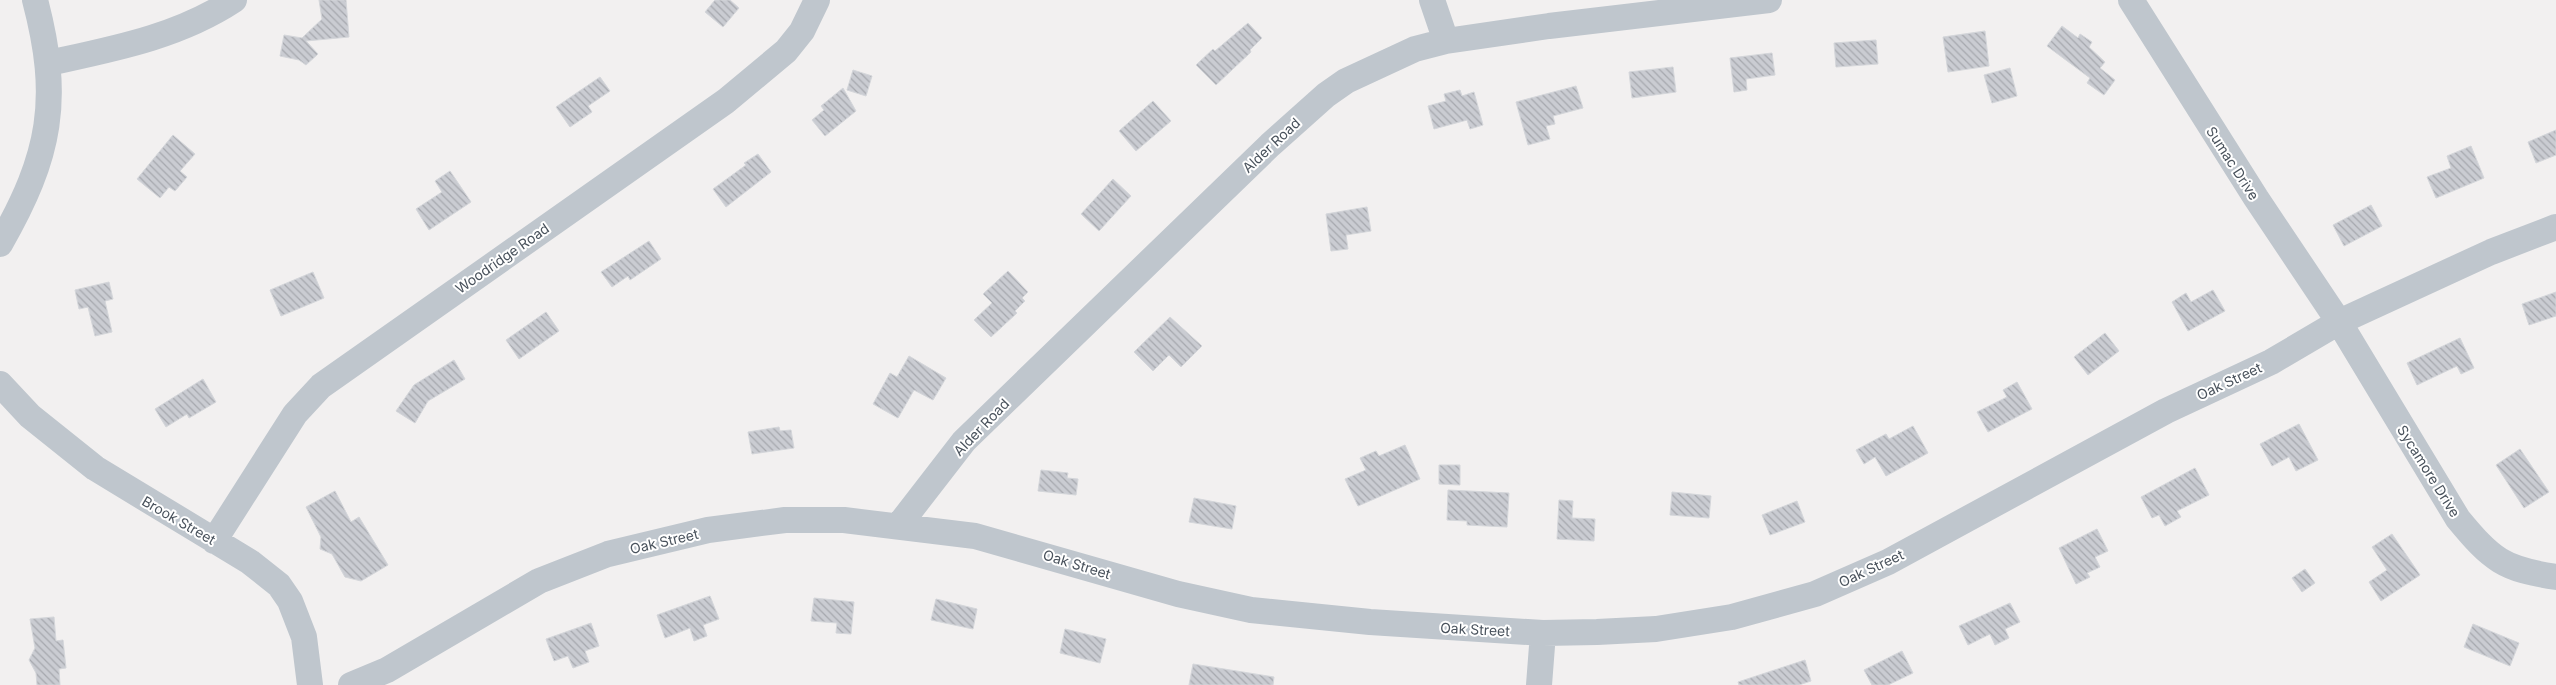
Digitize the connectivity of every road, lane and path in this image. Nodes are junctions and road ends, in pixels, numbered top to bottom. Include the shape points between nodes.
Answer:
1 (35, 0) edge
2 (234, 0) edge
3 (817, 0) edge
4 (1432, 0) edge
5 (1769, 0) edge
6 (2131, 0) edge
7 (1446, 41) junction
8 (49, 63) junction
9 (2556, 227) edge
10 (0, 244) edge
11 (2339, 322) junction
12 (0, 384) edge
13 (899, 525) junction
14 (214, 541) junction
15 (2556, 576) edge
16 (1543, 633) junction
17 (310, 685) edge
18 (351, 685) edge
19 (1539, 685) edge

1 - 8 street
2 - 8 street via 204,18 154,38
3 - 14 street, Woodridge Road via 802,31 786,51 726,101 321,386 295,414
4 - 7 street
5 - 7 street, Alder Road
6 - 11 street, Sumac Drive via 2250,190
7 - 13 street, Alder Road via 1387,61 1326,95 1270,145 964,441
8 - 10 street via 50,107 43,148
9 - 11 street, Oak Street via 2473,259
11 - 15 street, Sycamore Drive via 2458,519 2481,547 2505,565
11 - 16 street, Oak Street via 2271,362 2166,411 1888,562 1815,594 1732,617 1656,629
12 - 14 street, Brook Street via 30,416 95,468
13 - 16 street, Oak Street via 974,536 1178,594 1251,610 1370,622
13 - 18 street, Oak Street via 844,520 785,520 708,530 608,554 539,581 387,670
14 - 17 street, Brook Street via 265,572 290,600 304,637
16 - 19 street

